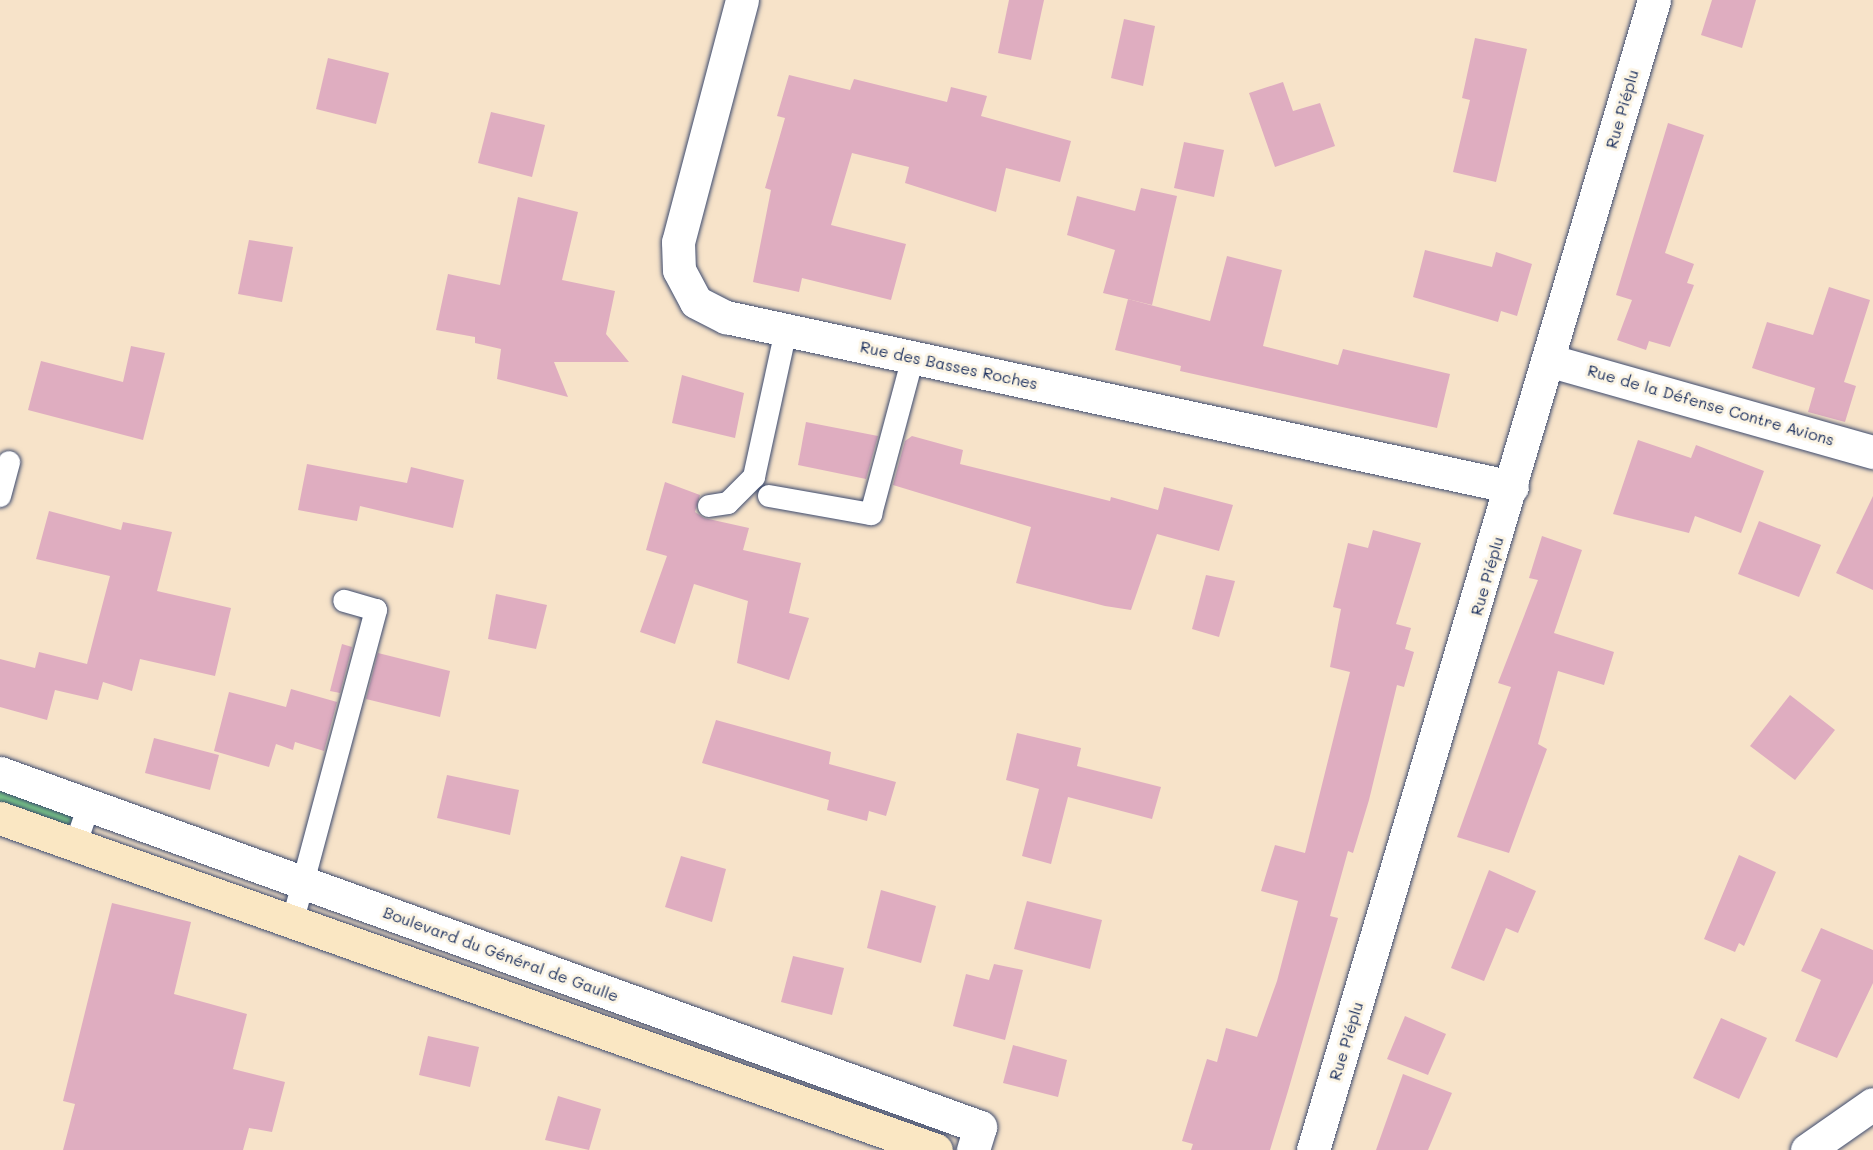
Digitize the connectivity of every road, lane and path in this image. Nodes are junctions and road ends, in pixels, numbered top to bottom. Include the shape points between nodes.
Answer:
1 (742, 0) edge
2 (1654, 0) edge
3 (786, 330) junction
4 (913, 357) junction
5 (1548, 360) junction
6 (1873, 452) edge
7 (9, 462) dead end
8 (1512, 487) junction
9 (0, 496) edge
10 (769, 496) dead end
11 (709, 506) dead end
12 (344, 601) dead end
13 (0, 773) edge
14 (89, 805) junction
15 (0, 818) edge
16 (75, 846) junction
17 (303, 882) junction
18 (293, 920) junction
19 (627, 999) junction
20 (614, 1036) junction
21 (1873, 1104) edge
22 (936, 1150) edge
23 (973, 1150) edge
24 (1313, 1150) edge
25 (1807, 1150) edge

1 - 3 street, Rue des Basses Roches via 678,242 679,270 696,302 726,317
2 - 5 street, Rue Piéplu
3 - 4 street, Rue des Basses Roches
3 - 11 lane via 754,477 728,503
4 - 8 street, Rue des Basses Roches
4 - 10 lane via 872,514
5 - 6 street, Rue de la Défense Contre Avions
5 - 8 street, Rue Piéplu
7 - 9 lane
8 - 24 street, Rue Piéplu
12 - 17 lane via 376,610
13 - 14 street, Boulevard du Général de Gaulle
14 - 16 lane
14 - 17 street, Boulevard du Général de Gaulle
15 - 16 street
16 - 18 street
17 - 18 lane
17 - 19 street, Boulevard du Général de Gaulle
18 - 20 street
19 - 20 lane
19 - 23 street, Boulevard du Général de Gaulle via 980,1127
20 - 22 street
21 - 25 street

